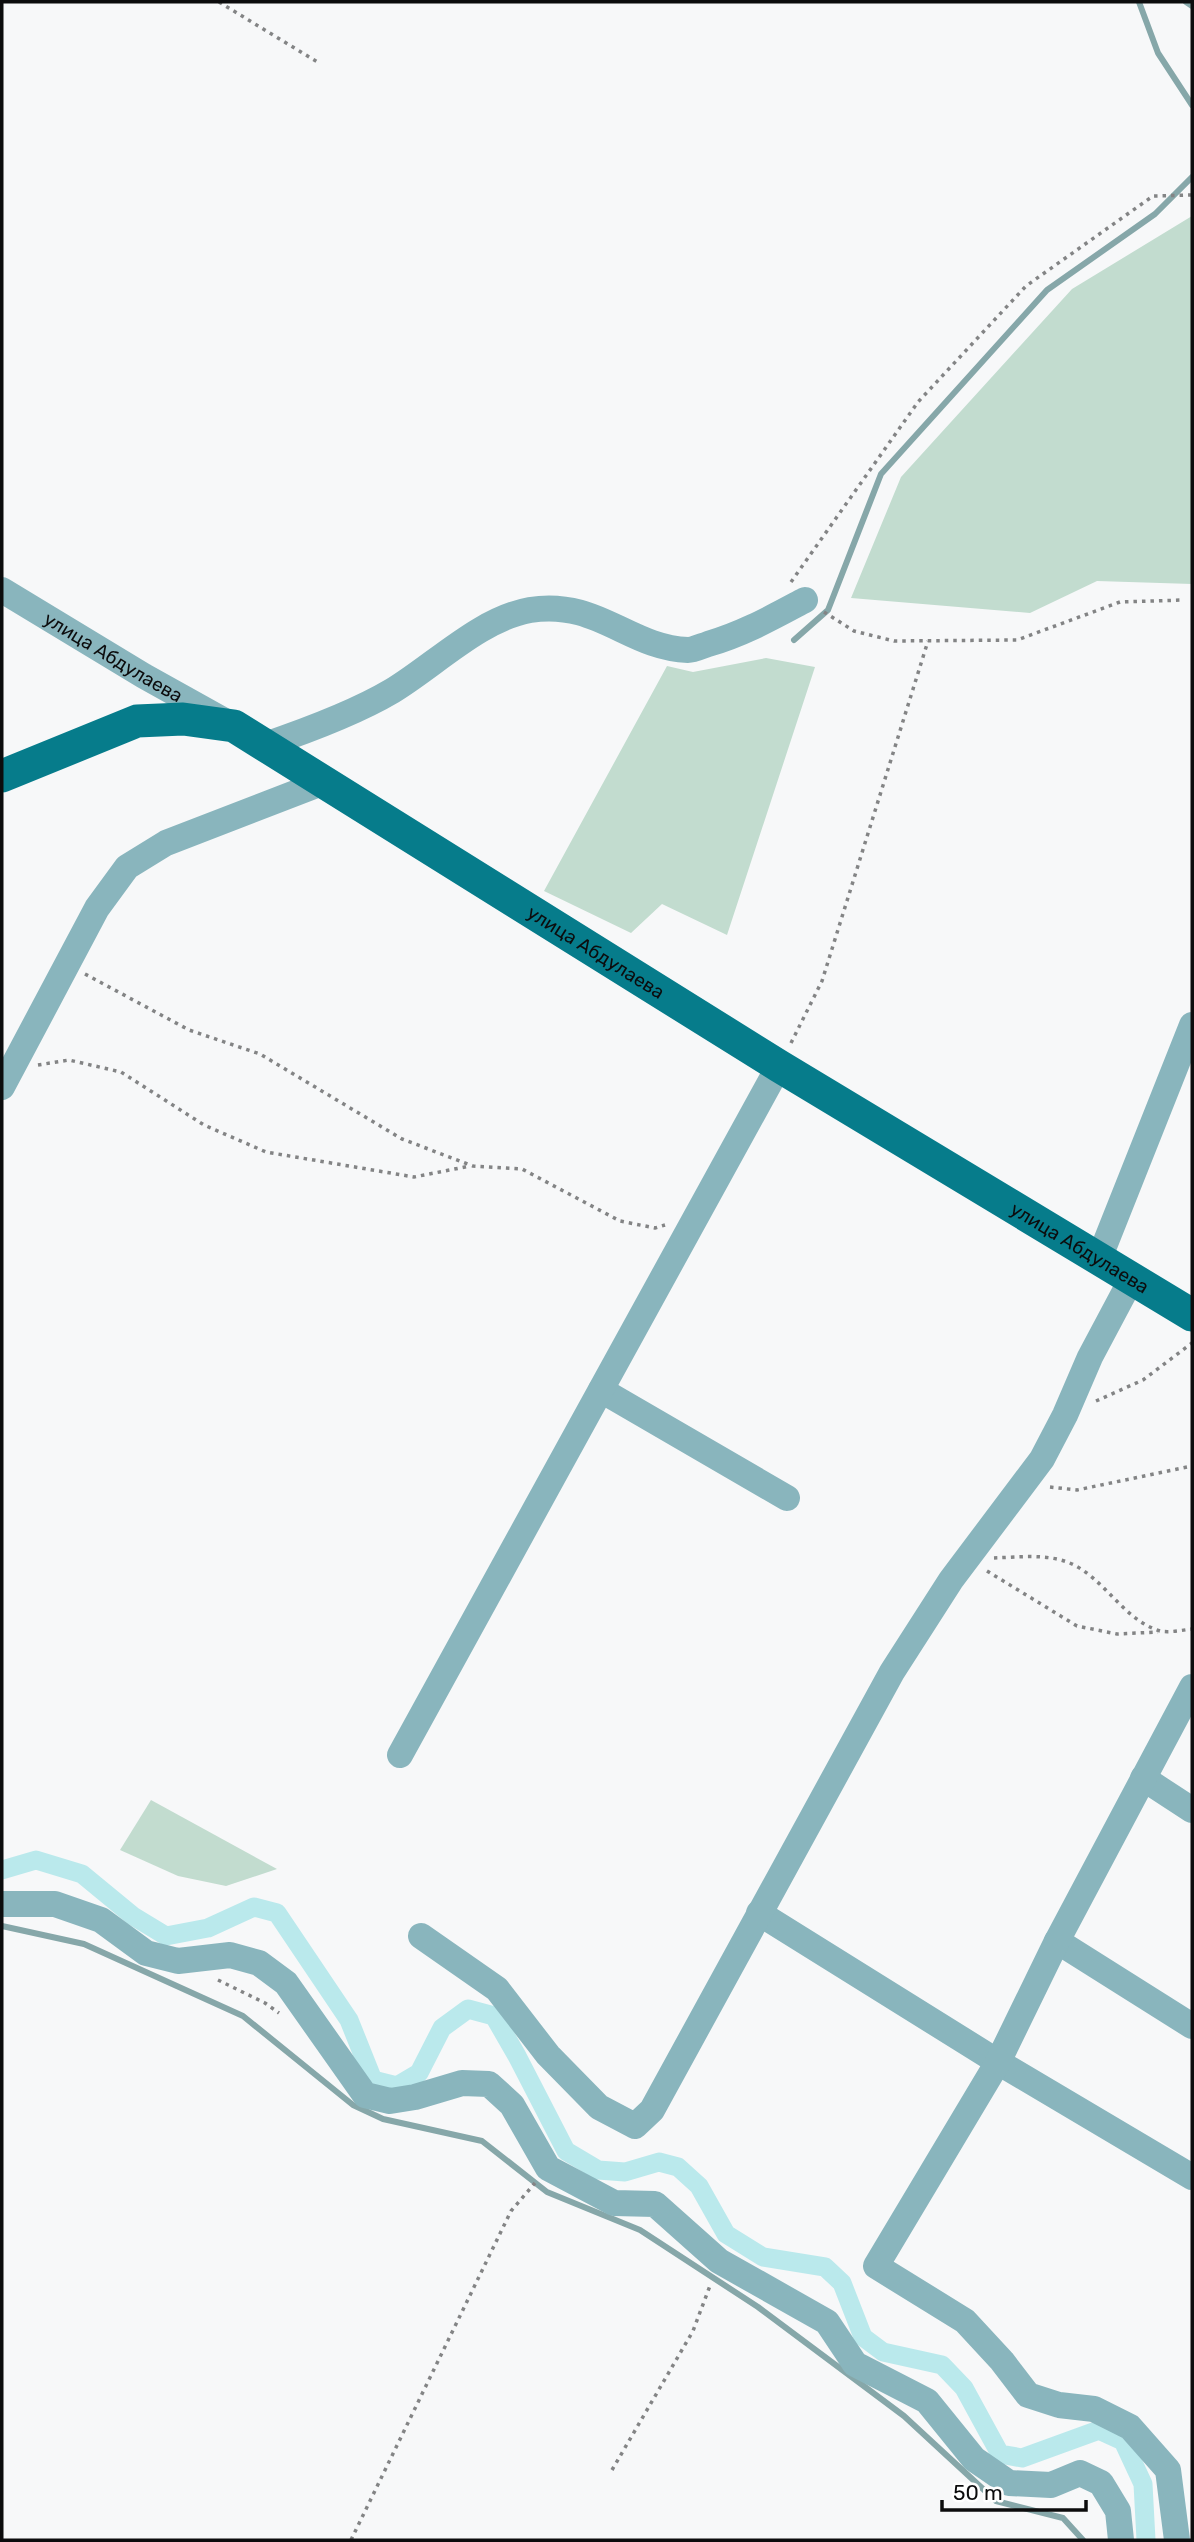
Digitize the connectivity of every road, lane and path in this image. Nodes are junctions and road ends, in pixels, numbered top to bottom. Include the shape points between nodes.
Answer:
1 (219, 2) edge
2 (319, 63) dead end
3 (1192, 195) edge
4 (2, 590) edge
5 (796, 593) junction
6 (1183, 600) dead end
7 (928, 641) junction
8 (234, 726) junction
9 (265, 745) junction
10 (2, 776) edge
11 (324, 782) junction
12 (68, 964) junction
13 (1192, 1025) edge
14 (779, 1066) junction
15 (7, 1078) edge
16 (473, 1166) junction
17 (697, 1216) junction
18 (1099, 1259) junction
19 (1132, 1278) junction
20 (1192, 1315) edge
21 (1192, 1343) edge
22 (601, 1390) junction
23 (1065, 1415) junction
24 (1192, 1466) edge
25 (1023, 1484) junction
26 (787, 1498) dead end
27 (967, 1558) junction
28 (1192, 1629) edge
29 (1162, 1632) junction
30 (1192, 1687) edge
31 (400, 1755) dead end
32 (1143, 1779) junction
33 (1192, 1810) edge
34 (2, 1904) edge
35 (760, 1913) junction
36 (421, 1936) dead end
37 (1057, 1941) junction
38 (215, 1979) dead end
39 (286, 2018) dead end
40 (1192, 2026) edge
41 (998, 2062) junction
42 (548, 2168) junction
43 (1192, 2177) edge
44 (719, 2261) junction
45 (612, 2470) dead end
46 (351, 2540) edge
47 (1121, 2540) edge
48 (1177, 2540) edge

1 - 2 path
3 - 5 path via 1153,196 1026,286 918,402
4 - 8 street, улица Абдулаева
5 - 7 path via 854,631 894,641
5 - 9 street via 737,636 689,650 653,643 592,615 562,608 528,610 486,627 392,691
6 - 7 path via 1120,602 1017,640
7 - 14 path via 822,981
8 - 9 main road, улица Абдулаева
8 - 10 main road via 183,719 137,721
9 - 11 main road, улица Абдулаева
11 - 12 street via 166,843 127,867 97,908
11 - 14 main road, улица Абдулаева
12 - 15 street
12 - 16 path via 189,1030 260,1054 402,1139
13 - 18 street
14 - 17 street
14 - 18 main road, улица Абдулаева
15 - 16 path via 69,1060 121,1072 204,1125 266,1152 415,1177
16 - 17 path via 522,1169 620,1221 655,1228
17 - 22 street
18 - 19 main road, улица Абдулаева
19 - 20 main road, улица Абдулаева
19 - 23 street
21 - 23 path via 1143,1380
22 - 26 street
22 - 31 street
23 - 25 street
24 - 25 path via 1077,1490
25 - 27 street
27 - 29 path via 1077,1626 1117,1634
27 - 29 path via 1036,1556 1073,1565 1133,1617
27 - 35 street via 891,1672
28 - 29 path
30 - 32 street
32 - 33 street
32 - 37 street
34 - 42 street via 55,1904 101,1920 146,1953 178,1961 230,1955 259,1963 286,1983 365,2095 390,2101 462,2083 489,2084 512,2105
35 - 36 street via 652,2110 635,2126 599,2108 548,2055 498,1989
35 - 41 street
37 - 40 street
37 - 41 street
38 - 39 path
41 - 43 street
41 - 48 street via 876,2266 965,2321 1028,2395 1094,2409 1130,2427 1167,2470
42 - 44 street via 614,2203 655,2204
42 - 46 path via 511,2211
44 - 45 path via 693,2331
44 - 47 street via 827,2322 855,2364 927,2401 974,2459 1009,2483 1051,2485 1080,2473 1101,2483 1118,2511

